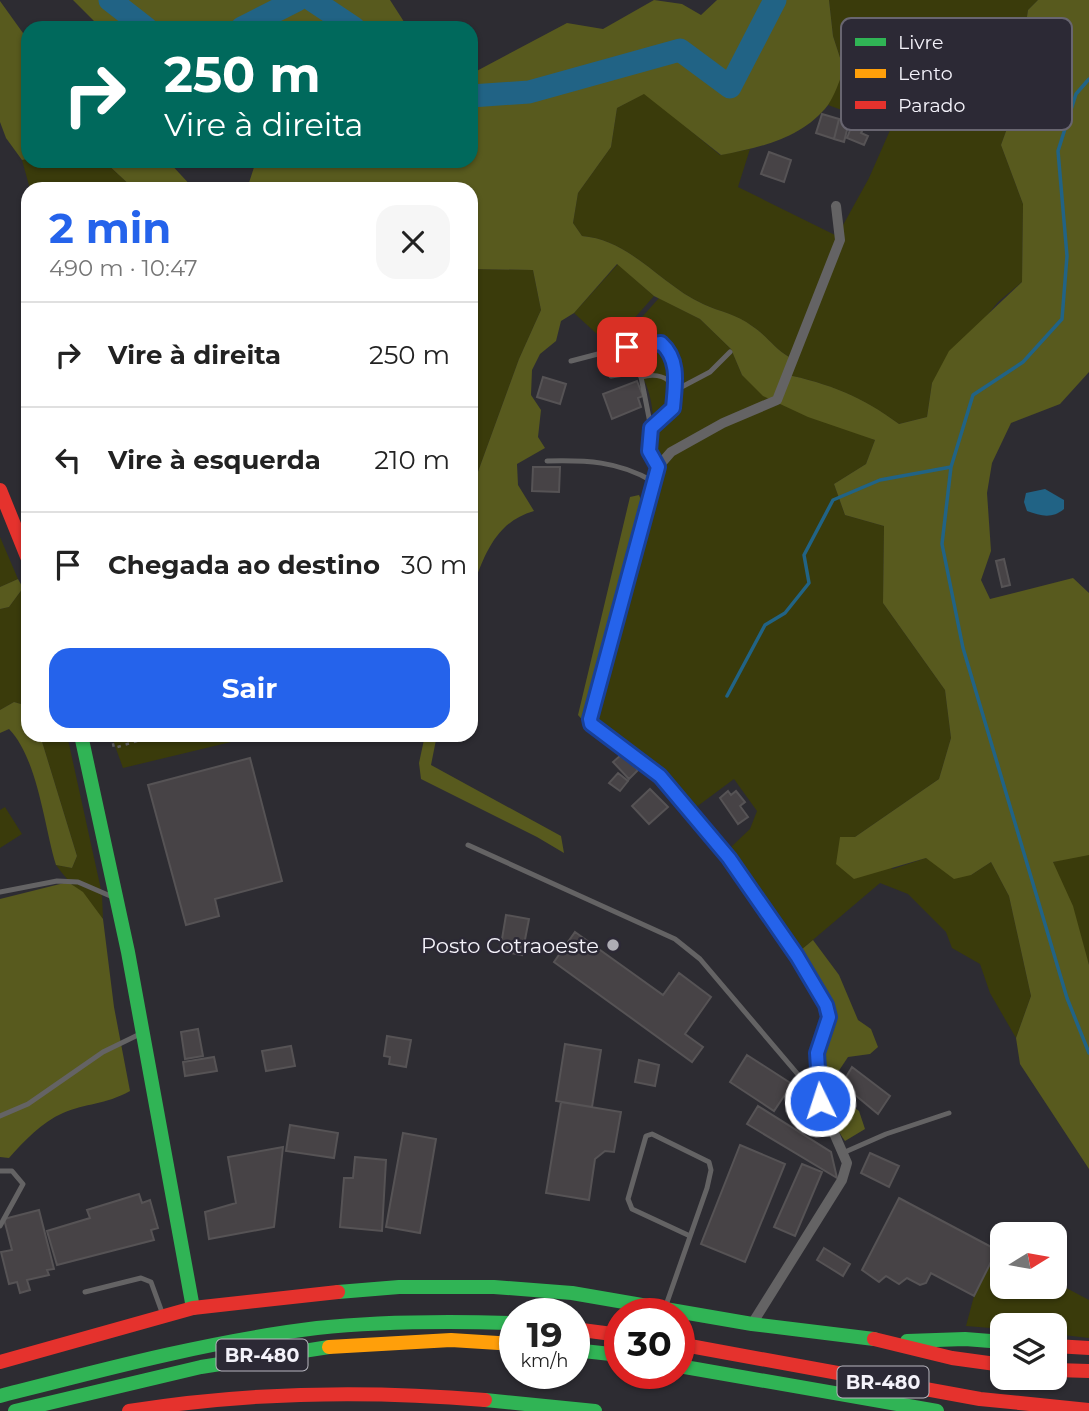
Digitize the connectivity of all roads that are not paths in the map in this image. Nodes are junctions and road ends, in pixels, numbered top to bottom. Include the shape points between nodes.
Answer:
1 (836, 206) dead end
2 (730, 352) dead end
3 (571, 361) dead end
4 (611, 376) dead end
5 (641, 377) junction
6 (673, 388) junction
7 (651, 428) junction
8 (547, 461) dead end
9 (658, 467) junction
10 (652, 481) junction
11 (0, 491) edge
12 (21, 542) edge
13 (83, 742) edge
14 (468, 845) dead end
15 (0, 892) edge
16 (118, 900) junction
17 (143, 1033) junction
18 (820, 1101) junction
19 (949, 1113) dead end
20 (0, 1116) edge
21 (845, 1152) junction
22 (0, 1171) edge
23 (0, 1226) edge
24 (690, 1236) junction
25 (85, 1292) dead end
26 (668, 1298) edge
27 (604, 1299) edge
28 (193, 1308) junction
29 (695, 1314) edge
30 (163, 1315) junction
31 (499, 1323) edge
32 (752, 1324) junction
33 (892, 1341) junction
34 (990, 1341) edge
35 (499, 1343) edge
36 (695, 1347) edge
37 (1067, 1347) edge
38 (1089, 1348) edge
39 (0, 1362) edge
40 (990, 1363) edge
41 (695, 1369) edge
42 (1067, 1370) edge
43 (1089, 1371) edge
44 (0, 1396) edge
45 (229, 1396) junction
46 (1089, 1410) edge
47 (15, 1411) edge
48 (129, 1411) edge
49 (194, 1411) edge
50 (595, 1411) edge
51 (937, 1411) edge

1 - 9 street via 840,240 777,400 671,452
2 - 6 lane via 710,372
3 - 6 lane via 643,342 661,343 672,352 676,369
4 - 5 lane via 629,371
5 - 6 lane via 656,373
5 - 7 lane
6 - 7 lane via 673,408
7 - 9 lane via 649,451
8 - 10 lane via 592,460 631,468
9 - 10 street
10 - 18 street via 591,724 660,776 729,858 797,956 829,1017 817,1053
11 - 12 main road
13 - 16 main road
14 - 18 lane via 675,939 700,959
15 - 16 lane via 32,883 78,882
16 - 17 main road
17 - 20 lane via 103,1052 28,1104
17 - 28 main road
18 - 21 street
19 - 21 lane
21 - 32 street via 848,1163 842,1180
22 - 23 lane via 12,1171 23,1184
24 - 24 lane via 712,1170 709,1162 652,1134 646,1136 628,1199 632,1209
24 - 26 lane
25 - 30 lane via 141,1278 151,1282
27 - 28 main road via 494,1287 359,1290
28 - 30 main road
29 - 32 main road
30 - 39 main road
31 - 44 main road, BR-480 via 428,1321 300,1329 200,1345
32 - 33 main road
33 - 34 main road
33 - 40 main road
35 - 47 main road, BR-480 via 427,1339 302,1349 199,1366
36 - 46 main road, BR-480 via 980,1399
37 - 38 main road
41 - 51 main road, BR-480
42 - 43 main road
45 - 48 main road
45 - 49 main road
45 - 50 main road via 382,1392

